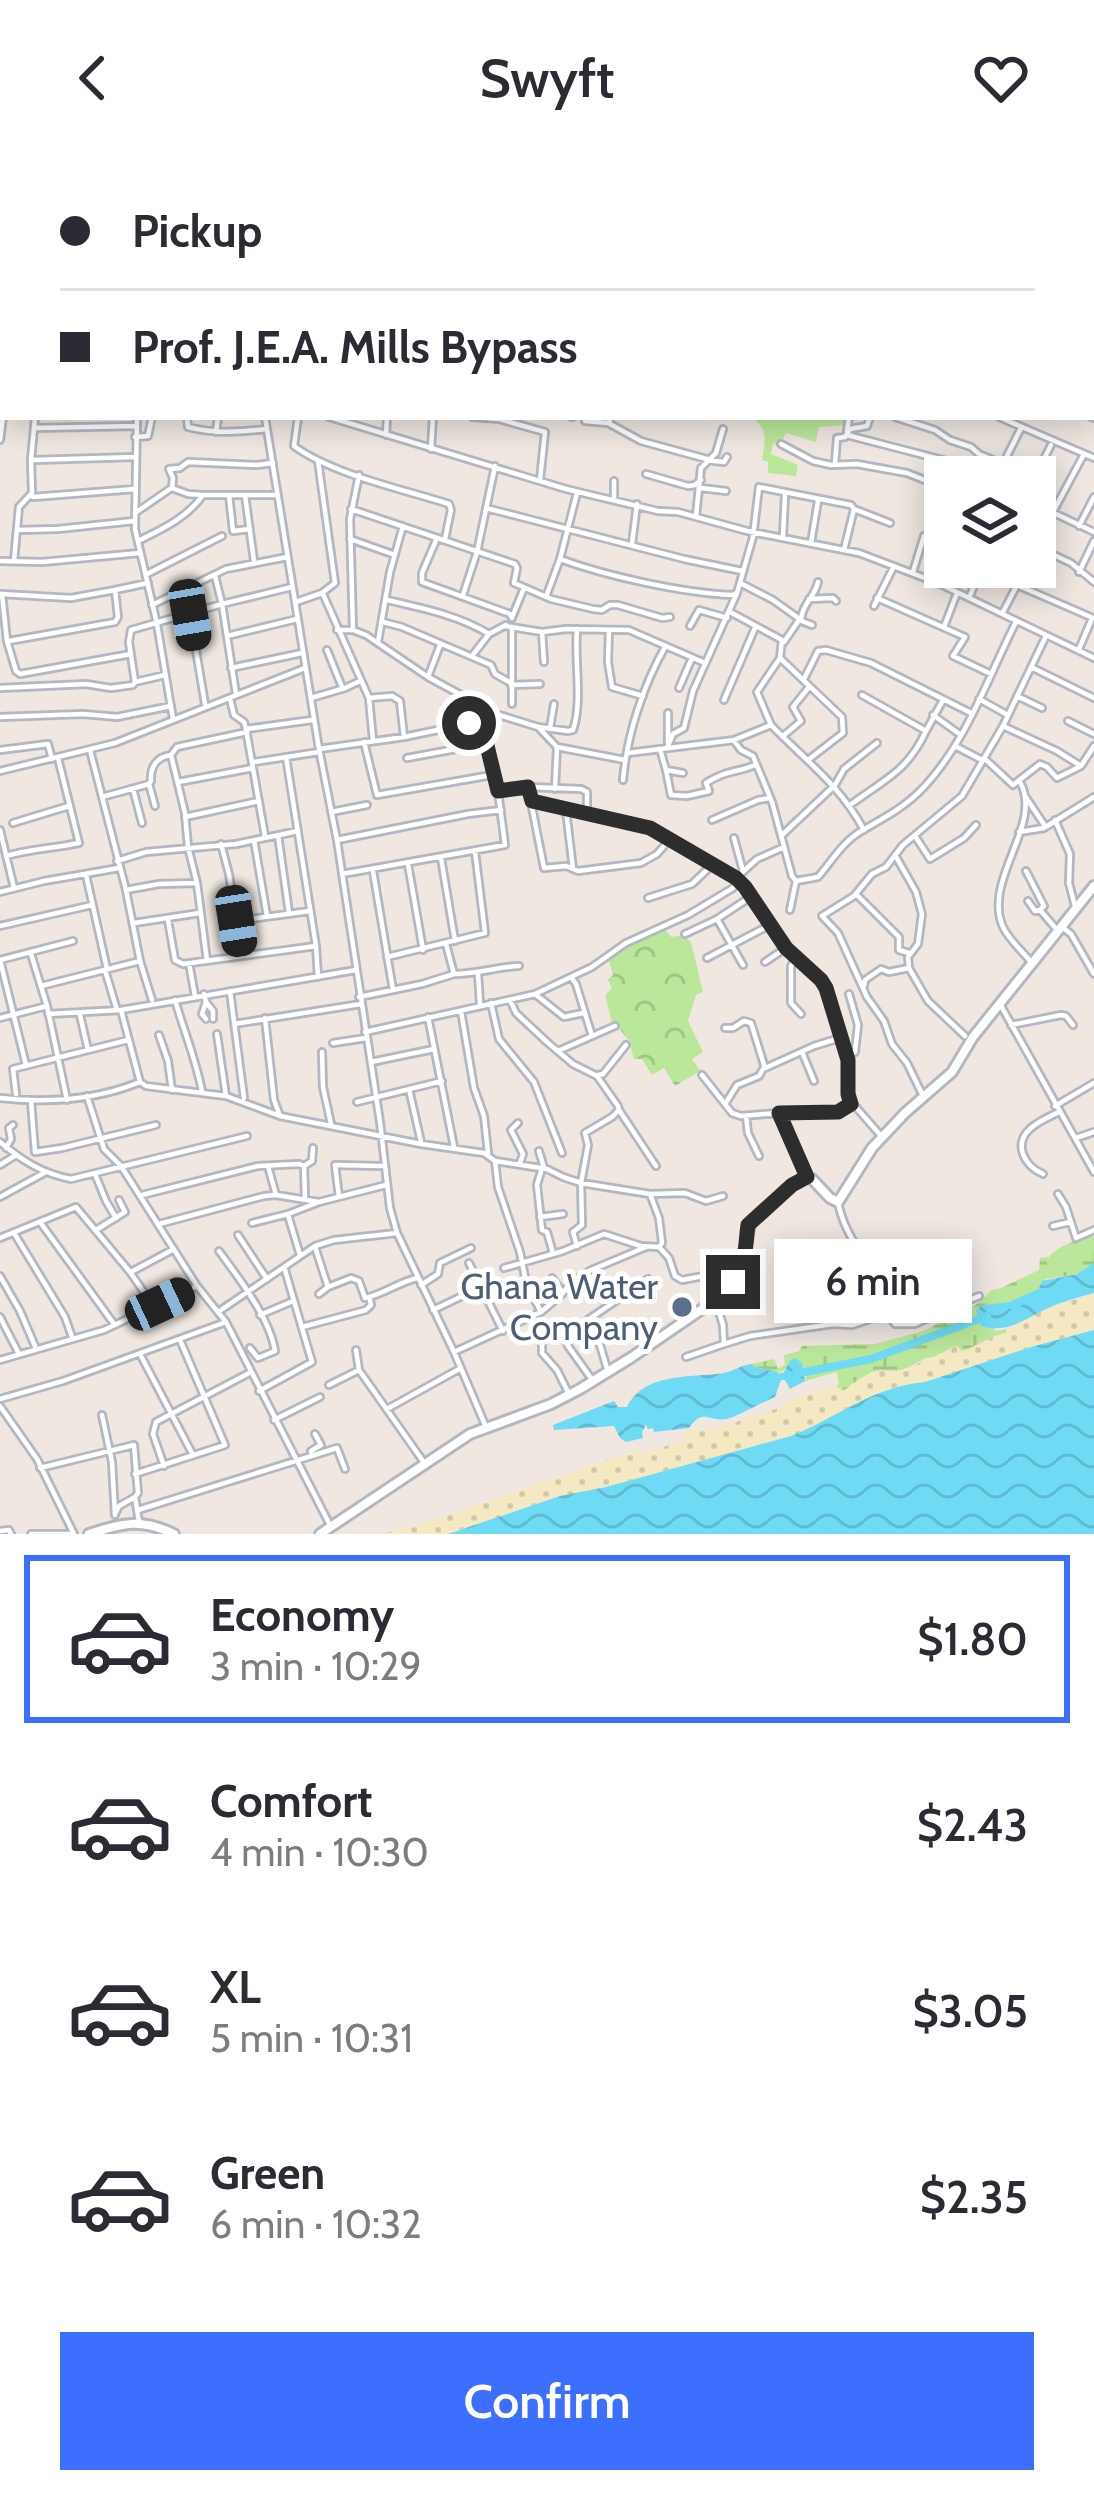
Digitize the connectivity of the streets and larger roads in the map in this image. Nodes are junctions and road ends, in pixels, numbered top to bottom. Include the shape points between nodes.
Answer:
1 (35, 420) edge
2 (151, 420) edge
3 (187, 420) edge
4 (218, 420) edge
5 (265, 420) edge
6 (298, 420) edge
7 (338, 420) edge
8 (387, 420) edge
9 (434, 420) edge
10 (503, 420) edge
11 (609, 420) edge
12 (849, 420) edge
13 (869, 420) edge
14 (904, 420) edge
15 (1005, 420) edge
16 (136, 421) edge
17 (585, 421) dead end
18 (34, 428) junction
19 (1021, 428) junction
20 (266, 429) junction
21 (723, 429) dead end
22 (216, 432) junction
23 (847, 434) junction
24 (386, 435) junction
25 (135, 437) junction
26 (1052, 442) junction
27 (782, 444) dead end
28 (431, 449) junction
29 (1084, 454) junction
30 (928, 456) edge
31 (1045, 456) edge
32 (727, 457) dead end
33 (135, 458) junction
34 (1094, 458) edge
35 (710, 459) junction
36 (31, 460) junction
37 (318, 461) junction
38 (273, 463) junction
39 (835, 464) junction
40 (495, 465) junction
41 (646, 473) dead end
42 (359, 475) junction
43 (540, 480) junction
44 (924, 480) edge
45 (614, 481) dead end
46 (701, 484) junction
47 (172, 488) junction
48 (135, 489) junction
49 (726, 490) dead end
50 (578, 491) junction
51 (784, 492) junction
52 (203, 495) junction
53 (229, 495) junction
54 (245, 495) junction
55 (278, 495) junction
56 (31, 497) junction
57 (1094, 497) edge
58 (614, 499) junction
59 (818, 499) junction
60 (638, 504) junction
61 (1056, 505) edge
62 (351, 508) junction
63 (486, 508) junction
64 (854, 509) junction
65 (1056, 514) edge
66 (696, 516) junction
67 (135, 517) junction
68 (890, 523) dead end
69 (404, 526) junction
70 (1079, 526) junction
71 (250, 529) junction
72 (17, 530) junction
73 (568, 530) junction
74 (1094, 532) edge
75 (753, 534) junction
76 (222, 536) dead end
77 (783, 536) junction
78 (924, 536) dead end
79 (350, 539) junction
80 (441, 539) junction
81 (137, 541) junction
82 (1094, 541) edge
83 (812, 543) junction
84 (632, 544) junction
85 (844, 550) junction
86 (477, 552) junction
87 (140, 553) junction
88 (395, 555) junction
89 (1056, 556) edge
90 (287, 557) junction
91 (560, 560) junction
92 (14, 561) junction
93 (0, 562) edge
94 (254, 562) junction
95 (894, 566) junction
96 (742, 571) junction
97 (913, 572) junction
98 (1079, 572) junction
99 (214, 574) junction
100 (924, 577) edge
101 (147, 579) junction
102 (818, 582) dead end
103 (1094, 582) edge
104 (740, 583) junction
105 (292, 587) junction
106 (524, 588) junction
107 (948, 588) edge
108 (973, 588) edge
109 (115, 590) junction
110 (322, 593) junction
111 (737, 593) junction
112 (957, 593) junction
113 (1, 594) edge
114 (463, 595) junction
115 (546, 597) junction
116 (878, 598) junction
117 (969, 598) junction
118 (809, 599) junction
119 (385, 600) junction
120 (836, 601) dead end
121 (295, 603) junction
122 (222, 604) junction
123 (152, 605) junction
124 (874, 606) dead end
125 (1002, 614) junction
126 (190, 615) junction
127 (728, 615) junction
128 (670, 617) dead end
129 (1093, 617) edge
130 (297, 620) junction
131 (801, 620) junction
132 (1017, 621) junction
133 (383, 622) junction
134 (157, 624) junction
135 (510, 624) junction
136 (812, 625) dead end
137 (690, 626) dead end
138 (756, 627) junction
139 (944, 627) junction
140 (577, 629) junction
141 (609, 629) junction
142 (337, 630) junction
143 (353, 630) junction
144 (542, 632) junction
145 (489, 634) junction
146 (226, 636) junction
147 (1046, 636) junction
148 (7, 641) junction
149 (378, 642) junction
150 (784, 642) junction
151 (440, 645) junction
152 (665, 647) junction
153 (327, 650) dead end
154 (1078, 651) junction
155 (303, 653) junction
156 (131, 654) junction
157 (472, 656) junction
158 (692, 658) junction
159 (780, 658) junction
160 (1094, 658) edge
161 (544, 662) dead end
162 (705, 663) junction
163 (1031, 667) junction
164 (231, 668) junction
165 (305, 668) junction
166 (992, 674) junction
167 (166, 675) junction
168 (428, 677) junction
169 (360, 681) junction
170 (803, 681) junction
171 (136, 682) junction
172 (511, 684) junction
173 (540, 684) dead end
174 (342, 687) junction
175 (809, 687) junction
176 (0, 688) edge
177 (679, 688) dead end
178 (862, 695) dead end
179 (233, 696) junction
180 (643, 696) junction
181 (1017, 696) junction
182 (310, 698) junction
183 (369, 698) junction
184 (1094, 698) edge
185 (979, 699) junction
186 (724, 700) dead end
187 (943, 700) junction
188 (512, 704) dead end
189 (554, 704) dead end
190 (171, 706) junction
191 (206, 706) junction
192 (477, 708) junction
193 (1042, 708) dead end
194 (668, 713) dead end
195 (971, 713) junction
196 (1008, 715) junction
197 (933, 716) junction
198 (0, 717) edge
199 (314, 719) junction
200 (173, 720) junction
201 (481, 721) junction
202 (1068, 721) dead end
203 (469, 723) junction
204 (771, 725) junction
205 (1003, 726) junction
206 (538, 727) junction
207 (550, 728) junction
208 (246, 730) junction
209 (926, 731) junction
210 (960, 734) junction
211 (1094, 734) edge
212 (404, 737) junction
213 (782, 737) junction
214 (734, 740) junction
215 (369, 741) junction
216 (488, 743) junction
217 (877, 743) dead end
218 (557, 746) junction
219 (955, 746) junction
220 (1094, 746) edge
221 (663, 748) junction
222 (0, 750) edge
223 (89, 750) junction
224 (319, 751) junction
225 (171, 755) junction
226 (627, 756) junction
227 (286, 757) junction
228 (407, 758) dead end
229 (55, 759) junction
230 (983, 759) junction
231 (808, 760) junction
232 (252, 765) junction
233 (755, 765) junction
234 (1081, 766) junction
235 (666, 770) junction
236 (0, 771) edge
237 (683, 773) dead end
238 (492, 776) junction
239 (623, 780) dead end
240 (178, 782) junction
241 (1020, 782) junction
242 (148, 784) junction
243 (835, 785) junction
244 (528, 787) junction
245 (133, 789) junction
246 (555, 789) junction
247 (498, 791) junction
248 (1025, 796) junction
249 (102, 797) junction
250 (1094, 797) edge
251 (770, 798) junction
252 (260, 801) junction
253 (532, 801) junction
254 (367, 805) dead end
255 (850, 805) junction
256 (69, 806) junction
257 (155, 806) dead end
258 (501, 810) junction
259 (566, 810) junction
260 (331, 812) junction
261 (586, 814) junction
262 (185, 818) junction
263 (712, 820) dead end
264 (1055, 820) junction
265 (13, 823) dead end
266 (142, 824) dead end
267 (976, 825) dead end
268 (1046, 827) junction
269 (0, 830) edge
270 (864, 830) junction
271 (298, 831) junction
272 (1019, 832) junction
273 (278, 835) junction
274 (265, 836) junction
275 (781, 836) junction
276 (914, 836) junction
277 (734, 838) dead end
278 (337, 839) junction
279 (670, 839) junction
280 (254, 840) junction
281 (221, 844) junction
282 (188, 847) junction
283 (784, 847) junction
284 (475, 851) junction
285 (895, 855) junction
286 (6, 856) junction
287 (441, 858) junction
288 (118, 864) junction
289 (408, 864) junction
290 (712, 865) junction
291 (373, 869) junction
292 (573, 869) junction
293 (743, 871) junction
294 (1026, 871) dead end
295 (342, 874) junction
296 (86, 875) junction
297 (736, 878) junction
298 (796, 881) junction
299 (197, 883) junction
300 (1094, 886) edge
301 (14, 888) junction
302 (126, 890) junction
303 (0, 892) edge
304 (856, 894) junction
305 (752, 896) junction
306 (648, 898) dead end
307 (1028, 902) dead end
308 (92, 905) junction
309 (1076, 908) junction
310 (310, 910) junction
311 (790, 910) dead end
312 (1040, 910) junction
313 (200, 913) junction
314 (289, 913) junction
315 (267, 916) junction
316 (717, 919) junction
317 (168, 920) junction
318 (236, 921) junction
319 (133, 923) junction
320 (770, 925) junction
321 (0, 926) edge
322 (1059, 928) junction
323 (685, 934) dead end
324 (73, 941) dead end
325 (455, 941) junction
326 (446, 944) junction
327 (731, 944) junction
328 (316, 946) junction
329 (786, 948) junction
330 (423, 950) junction
331 (30, 952) junction
332 (911, 953) junction
333 (241, 956) junction
334 (794, 956) junction
335 (387, 957) junction
336 (707, 958) dead end
337 (207, 961) junction
338 (140, 962) junction
339 (765, 962) dead end
340 (189, 963) junction
341 (1032, 963) junction
342 (742, 965) dead end
343 (519, 966) dead end
344 (909, 968) junction
345 (106, 970) junction
346 (356, 970) junction
347 (454, 974) junction
348 (478, 974) junction
349 (1094, 974) edge
350 (571, 976) junction
351 (318, 977) junction
352 (40, 986) junction
353 (863, 986) junction
354 (393, 990) junction
355 (230, 991) junction
356 (535, 994) junction
357 (848, 994) dead end
358 (194, 996) junction
359 (205, 998) junction
360 (175, 1000) junction
361 (510, 1000) junction
362 (360, 1001) junction
363 (153, 1003) junction
364 (491, 1003) junction
365 (1000, 1004) junction
366 (480, 1005) junction
367 (48, 1010) junction
368 (461, 1010) junction
369 (119, 1011) junction
370 (14, 1013) junction
371 (80, 1013) junction
372 (583, 1013) junction
373 (801, 1014) dead end
374 (428, 1017) junction
375 (0, 1018) edge
376 (265, 1018) junction
377 (210, 1019) dead end
378 (234, 1024) junction
379 (1011, 1025) junction
380 (1073, 1025) dead end
381 (615, 1026) dead end
382 (725, 1028) dead end
383 (217, 1034) dead end
384 (160, 1035) dead end
385 (366, 1035) junction
386 (592, 1036) junction
387 (965, 1036) dead end
388 (840, 1038) junction
389 (128, 1040) junction
390 (333, 1043) dead end
391 (626, 1045) dead end
392 (434, 1049) junction
393 (88, 1050) junction
394 (558, 1051) junction
395 (322, 1052) dead end
396 (802, 1052) junction
397 (848, 1057) junction
398 (58, 1058) junction
399 (371, 1062) junction
400 (26, 1065) junction
401 (765, 1068) junction
402 (702, 1075) dead end
403 (597, 1076) junction
404 (442, 1081) junction
405 (814, 1081) dead end
406 (140, 1082) junction
407 (1094, 1083) edge
408 (409, 1089) junction
409 (172, 1090) junction
410 (202, 1091) junction
411 (16, 1094) dead end
412 (87, 1096) junction
413 (226, 1096) junction
414 (376, 1096) junction
415 (0, 1098) edge
416 (923, 1098) junction
417 (67, 1100) junction
418 (31, 1101) junction
419 (244, 1101) junction
420 (357, 1102) dead end
421 (724, 1104) junction
422 (851, 1104) junction
423 (1057, 1109) junction
424 (619, 1110) junction
425 (779, 1113) junction
426 (280, 1116) junction
427 (746, 1116) junction
428 (518, 1123) dead end
429 (13, 1125) dead end
430 (156, 1125) dead end
431 (332, 1126) junction
432 (1094, 1132) edge
433 (247, 1136) dead end
434 (382, 1137) junction
435 (882, 1137) junction
436 (1076, 1138) junction
437 (100, 1139) junction
438 (421, 1144) junction
439 (3, 1145) edge
440 (314, 1148) dead end
441 (454, 1148) junction
442 (538, 1151) dead end
443 (35, 1152) junction
444 (562, 1153) dead end
445 (18, 1156) junction
446 (759, 1156) dead end
447 (493, 1159) junction
448 (520, 1163) junction
449 (0, 1165) edge
450 (121, 1166) junction
451 (268, 1166) junction
452 (304, 1166) junction
453 (383, 1166) junction
454 (656, 1166) dead end
455 (543, 1168) junction
456 (1094, 1172) edge
457 (44, 1173) junction
458 (95, 1174) junction
459 (1043, 1174) dead end
460 (807, 1177) junction
461 (581, 1183) junction
462 (387, 1185) junction
463 (650, 1194) junction
464 (1058, 1194) dead end
465 (140, 1195) junction
466 (276, 1195) junction
467 (339, 1196) junction
468 (723, 1196) dead end
469 (0, 1197) edge
470 (305, 1198) junction
471 (119, 1200) dead end
472 (319, 1202) junction
473 (838, 1202) junction
474 (288, 1214) junction
475 (563, 1214) dead end
476 (540, 1217) junction
477 (116, 1218) junction
478 (40, 1222) junction
479 (1071, 1222) junction
480 (252, 1223) dead end
481 (159, 1224) junction
482 (1053, 1226) dead end
483 (96, 1230) junction
484 (1094, 1230) edge
485 (14, 1233) junction
486 (398, 1233) junction
487 (238, 1235) dead end
488 (0, 1238) edge
489 (315, 1246) junction
490 (577, 1246) junction
491 (646, 1247) junction
492 (659, 1247) junction
493 (471, 1248) dead end
494 (818, 1248) dead end
495 (174, 1249) junction
496 (898, 1250) dead end
497 (218, 1251) dead end
498 (857, 1251) junction
499 (554, 1254) junction
500 (300, 1255) junction
501 (276, 1263) dead end
502 (469, 1263) dead end
503 (524, 1263) junction
504 (504, 1268) dead end
505 (283, 1269) junction
506 (730, 1271) dead end
507 (130, 1272) junction
508 (0, 1276) edge
509 (877, 1276) junction
510 (552, 1278) dead end
511 (267, 1279) junction
512 (648, 1279) dead end
513 (419, 1281) junction
514 (197, 1286) junction
515 (328, 1287) junction
516 (479, 1288) junction
517 (247, 1292) junction
518 (563, 1293) junction
519 (319, 1294) dead end
520 (979, 1296) dead end
521 (369, 1298) junction
522 (715, 1299) junction
523 (293, 1301) junction
524 (154, 1306) junction
525 (433, 1310) junction
526 (218, 1312) junction
527 (541, 1312) junction
528 (260, 1315) junction
529 (889, 1316) junction
530 (0, 1317) edge
531 (592, 1319) junction
532 (226, 1322) junction
533 (115, 1325) junction
534 (302, 1327) junction
535 (533, 1330) dead end
536 (503, 1331) junction
537 (72, 1339) junction
538 (180, 1340) junction
539 (724, 1344) junction
540 (36, 1348) junction
541 (250, 1348) dead end
542 (356, 1350) dead end
543 (454, 1352) junction
544 (541, 1352) junction
545 (19, 1354) junction
546 (140, 1354) junction
547 (686, 1358) dead end
548 (531, 1359) dead end
549 (0, 1360) edge
550 (461, 1368) junction
551 (359, 1370) junction
552 (251, 1372) junction
553 (608, 1372) junction
554 (593, 1381) junction
555 (329, 1384) dead end
556 (259, 1391) junction
557 (569, 1394) junction
558 (205, 1396) junction
559 (320, 1397) dead end
560 (0, 1403) edge
561 (387, 1409) junction
562 (172, 1414) junction
563 (102, 1415) dead end
564 (274, 1420) junction
565 (486, 1427) junction
566 (315, 1434) dead end
567 (110, 1452) junction
568 (311, 1455) junction
569 (194, 1456) junction
570 (297, 1462) junction
571 (425, 1464) junction
572 (164, 1466) junction
573 (40, 1468) junction
574 (344, 1469) dead end
575 (135, 1474) junction
576 (135, 1497) junction
577 (138, 1510) junction
578 (116, 1520) junction
579 (140, 1522) junction
580 (158, 1527) junction
581 (332, 1528) junction
582 (0, 1531) edge
583 (11, 1534) edge
584 (31, 1534) edge
585 (74, 1534) edge
586 (89, 1534) edge
587 (149, 1534) edge
588 (174, 1534) edge
589 (320, 1534) edge

1 - 18 street
2 - 25 street via 148,436
3 - 22 street via 188,428
4 - 22 street
5 - 20 street
6 - 37 street via 294,446
7 - 24 street
8 - 24 street
9 - 28 street
10 - 43 street via 545,432
11 - 17 street
11 - 35 street via 641,442
12 - 23 street
13 - 23 street
14 - 19 street via 1004,464
15 - 19 street
16 - 18 street
16 - 25 street
18 - 36 street
19 - 26 street
20 - 22 street
20 - 38 street
21 - 35 street
23 - 30 street
23 - 39 street via 837,438
24 - 28 street
25 - 33 street
26 - 29 street
26 - 31 street
27 - 39 street
28 - 40 street
29 - 34 street
29 - 61 street
32 - 35 street
33 - 36 street
33 - 48 street
35 - 46 street
36 - 56 street
37 - 42 street
37 - 110 street via 335,583
38 - 47 street via 188,462 170,469
38 - 55 street
39 - 44 street
40 - 43 street
40 - 63 street
41 - 46 street
42 - 62 street
42 - 80 street via 448,504
43 - 50 street
45 - 58 street
46 - 49 street
46 - 66 street
47 - 52 street
47 - 67 street
48 - 56 street
48 - 67 street
50 - 58 street
50 - 73 street
51 - 59 street
51 - 75 street via 757,489
51 - 77 street
52 - 53 street
52 - 81 street
53 - 54 street
53 - 71 street via 232,530
54 - 55 street
54 - 71 street
55 - 90 street
56 - 72 street via 19,507
57 - 70 street
58 - 60 street
59 - 64 street
59 - 83 street
60 - 66 street
60 - 84 street
62 - 69 street
62 - 79 street
63 - 73 street
63 - 86 street
64 - 68 street
64 - 85 street
65 - 70 street
66 - 75 street
67 - 72 street
67 - 81 street
69 - 80 street
69 - 88 street
70 - 74 street
71 - 94 street
72 - 92 street
73 - 84 street
73 - 91 street
75 - 77 street
75 - 96 street
76 - 101 street
77 - 83 street
78 - 97 street
79 - 88 street
79 - 143 street
80 - 86 street
80 - 114 street via 422,582
81 - 87 street
82 - 98 street
83 - 85 street
84 - 96 street
85 - 95 street
86 - 106 street via 517,565 514,581
86 - 114 street
87 - 92 street
87 - 101 street
88 - 119 street
89 - 98 street
90 - 94 street
90 - 105 street
91 - 111 street
91 - 115 street
92 - 93 street
94 - 99 street
95 - 97 street
95 - 116 street
96 - 104 street
97 - 100 street
98 - 103 street
99 - 122 street
99 - 123 street
101 - 109 street
101 - 123 street
102 - 118 street
104 - 111 street
104 - 131 street
105 - 121 street
105 - 122 street
106 - 115 street
106 - 135 street
107 - 112 street
108 - 117 street
109 - 113 street via 71,598
109 - 148 street via 115,622
110 - 121 street
110 - 142 street
111 - 127 street
112 - 117 street
112 - 139 street
113 - 148 street
114 - 135 street via 510,614
115 - 128 street
116 - 124 street
116 - 139 street
117 - 125 street
118 - 120 street
118 - 131 street
119 - 133 street
119 - 145 street
121 - 130 street
122 - 126 street
122 - 146 street
123 - 134 street
125 - 129 street via 1016,585
125 - 132 street
126 - 134 street
126 - 191 street
127 - 137 street via 699,610
127 - 138 street
127 - 162 street
129 - 154 street
130 - 146 street
130 - 155 street
131 - 136 street
131 - 150 street
132 - 147 street
132 - 166 street
133 - 149 street
133 - 151 street
134 - 156 street via 131,630
134 - 167 street
135 - 144 street
135 - 145 street
135 - 172 street
138 - 150 street
138 - 186 street
139 - 166 street via 965,637 953,656
140 - 141 street
140 - 144 street
140 - 207 street via 578,716 571,730
141 - 152 street
141 - 180 street via 612,687
142 - 143 street
142 - 169 street
143 - 149 street
144 - 161 street
145 - 157 street
146 - 164 street
147 - 154 street
147 - 163 street
148 - 156 street via 20,674
149 - 168 street
150 - 159 street
151 - 157 street
151 - 168 street
152 - 158 street
152 - 180 street
153 - 174 street
154 - 160 street
155 - 164 street
155 - 165 street
156 - 171 street
157 - 172 street
158 - 162 street
158 - 177 street
159 - 170 street
159 - 204 street via 757,692
162 - 221 street via 684,728
163 - 181 street
163 - 184 street
164 - 179 street
165 - 179 street
165 - 182 street
166 - 185 street
167 - 171 street
167 - 190 street
168 - 192 street
169 - 174 street
169 - 183 street
170 - 175 street
170 - 187 street via 826,650 872,663
171 - 176 street
172 - 173 street
172 - 188 street
174 - 182 street
175 - 213 street via 793,707 801,721
175 - 231 street via 844,726
178 - 209 street
179 - 191 street
179 - 208 street
180 - 226 street
181 - 193 street
181 - 196 street
182 - 199 street
183 - 212 street via 400,700
183 - 215 street
185 - 195 street
185 - 196 street
187 - 195 street
187 - 197 street
189 - 207 street
190 - 198 street via 117,717
190 - 200 street
191 - 200 street
192 - 201 street
192 - 203 street
192 - 206 street
194 - 221 street
195 - 210 street
196 - 205 street
197 - 209 street
197 - 210 street
199 - 208 street
199 - 224 street
200 - 223 street
201 - 203 street
201 - 216 street
202 - 211 street
203 - 212 street
204 - 213 street
204 - 214 street
205 - 230 street
205 - 234 street
206 - 207 street
206 - 218 street
208 - 225 street
208 - 232 street
209 - 255 street via 902,768
210 - 219 street
212 - 215 street
213 - 231 street
214 - 221 street
214 - 233 street
215 - 224 street
215 - 238 street via 377,795
216 - 228 street
216 - 238 street
217 - 243 street
218 - 226 street
218 - 246 street
219 - 230 street
219 - 270 street via 907,803
220 - 234 street
221 - 226 street
221 - 235 street
222 - 229 street via 48,744
223 - 229 street
223 - 249 street
224 - 227 street
224 - 260 street
225 - 240 street
225 - 242 street via 152,766
226 - 239 street
227 - 232 street
227 - 271 street
229 - 236 street
229 - 256 street
230 - 241 street via 1011,784
230 - 276 street via 955,803
231 - 243 street
232 - 240 street
232 - 252 street
233 - 235 street via 721,773 706,782 709,791 687,796 670,795
233 - 251 street
234 - 241 street via 1057,778 1040,764
235 - 237 street
238 - 247 street
240 - 262 street
241 - 248 street
242 - 245 street
242 - 257 street
243 - 255 street
243 - 275 street
244 - 246 street
244 - 247 street
244 - 253 street
245 - 249 street
245 - 266 street
246 - 261 street via 585,790
247 - 258 street
248 - 268 street
248 - 272 street
249 - 288 street
250 - 264 street
251 - 263 street
251 - 275 street
252 - 262 street
252 - 274 street
253 - 259 street
253 - 292 street via 544,868
254 - 260 street
255 - 270 street
256 - 265 street
256 - 286 street via 79,843
258 - 278 street
258 - 284 street via 506,845
259 - 261 street
259 - 292 street
260 - 278 street
261 - 279 street
262 - 282 street
264 - 268 street
264 - 309 street via 1070,854
267 - 276 street via 931,860
268 - 272 street
269 - 286 street
270 - 298 street via 818,878
271 - 273 street
271 - 310 street
272 - 341 street via 1000,917
273 - 274 street
273 - 314 street
274 - 280 street
275 - 283 street
276 - 285 street
277 - 293 street
278 - 295 street
279 - 290 street
279 - 292 street via 641,862
280 - 281 street
280 - 315 street
281 - 282 street
281 - 318 street
282 - 288 street
282 - 299 street
283 - 293 street
283 - 298 street
284 - 287 street
284 - 325 street via 485,933
285 - 304 street
285 - 332 street via 921,906
286 - 301 street
287 - 289 street
287 - 325 street
288 - 296 street
288 - 302 street
289 - 291 street
289 - 330 street
290 - 297 street
290 - 306 street via 692,884
291 - 295 street
291 - 335 street
293 - 297 street
294 - 312 street
295 - 346 street
296 - 301 street
296 - 308 street
297 - 305 street
297 - 350 street via 703,906
298 - 311 street
299 - 302 street
299 - 313 street
300 - 309 street
301 - 303 street
302 - 319 street
304 - 332 street via 899,937 899,950
304 - 353 street via 822,916
305 - 316 street
305 - 320 street
307 - 312 street
308 - 321 street
308 - 345 street
309 - 322 street
310 - 314 street
310 - 328 street
312 - 322 street
313 - 317 street
313 - 337 street
314 - 315 street
315 - 318 street
316 - 323 street
316 - 327 street
317 - 319 street
317 - 340 street via 175,960
318 - 333 street
319 - 338 street
320 - 327 street
320 - 329 street
322 - 341 street
322 - 349 street
324 - 331 street
325 - 326 street
326 - 330 street
326 - 347 street
327 - 336 street
327 - 342 street
328 - 333 street
328 - 351 street
329 - 334 street
329 - 339 street
330 - 335 street
331 - 352 street
331 - 370 street via 0,960
332 - 344 street
333 - 337 street
334 - 373 street via 791,1003
334 - 388 street via 821,980
335 - 354 street
337 - 340 street
338 - 345 street
338 - 363 street
340 - 358 street
341 - 365 street
343 - 348 street
344 - 353 street via 881,970
344 - 387 street via 928,1001
345 - 352 street
345 - 369 street
346 - 351 street
346 - 362 street
347 - 348 street
347 - 354 street
348 - 366 street
350 - 356 street
350 - 372 street
351 - 355 street
352 - 367 street
353 - 416 street
354 - 362 street
355 - 359 street
355 - 378 street
356 - 361 street
356 - 372 street via 564,1017
357 - 397 street via 858,1030
358 - 359 street
358 - 360 street
359 - 377 street via 202,1014
360 - 363 street
360 - 410 street
361 - 364 street
361 - 394 street
362 - 376 street
362 - 385 street
363 - 369 street
364 - 366 street
364 - 444 street via 499,1039 535,1082
365 - 379 street
365 - 416 street
366 - 368 street
367 - 370 street
367 - 371 street
367 - 398 street
368 - 374 street
368 - 447 street
369 - 371 street
369 - 389 street
370 - 375 street
370 - 400 street
371 - 393 street
372 - 386 street
374 - 385 street
374 - 392 street
376 - 378 street
376 - 426 street
378 - 419 street
379 - 380 street via 1061,1015
379 - 423 street
381 - 386 street
382 - 401 street via 752,1023
383 - 413 street
384 - 409 street
385 - 390 street
385 - 399 street
386 - 394 street
388 - 396 street
388 - 397 street
389 - 393 street
389 - 406 street
391 - 403 street
392 - 399 street
392 - 404 street
393 - 398 street
394 - 403 street
395 - 431 street
396 - 401 street
396 - 405 street
397 - 422 street
398 - 400 street
398 - 417 street
399 - 414 street
400 - 411 street via 13,1069
401 - 421 street
402 - 421 street
403 - 424 street
404 - 408 street
404 - 441 street
406 - 409 street
406 - 412 street
407 - 423 street
408 - 414 street
408 - 438 street
409 - 410 street
410 - 413 street
412 - 417 street
412 - 437 street
413 - 419 street
414 - 420 street
414 - 434 street
415 - 418 street
416 - 435 street
417 - 418 street
418 - 443 street
419 - 426 street
421 - 427 street
422 - 425 street via 838,1112
422 - 435 street
423 - 436 street
423 - 459 street via 1022,1144 1029,1165
424 - 454 street
424 - 461 street via 586,1131
425 - 427 street
425 - 460 street
426 - 431 street
427 - 446 street
428 - 448 street via 512,1130 524,1154
429 - 439 street
430 - 437 street
431 - 434 street
432 - 436 street
433 - 450 street
434 - 438 street
434 - 453 street
435 - 473 street
436 - 456 street
437 - 443 street
437 - 450 street
438 - 441 street
439 - 445 street
440 - 452 street
441 - 447 street
442 - 455 street
443 - 445 street
445 - 449 street
445 - 457 street
447 - 448 street
447 - 503 street
448 - 455 street
450 - 458 street
450 - 465 street
451 - 452 street
451 - 465 street
451 - 466 street
452 - 470 street
453 - 462 street
453 - 467 street via 335,1165
455 - 461 street
455 - 476 street
457 - 458 street
457 - 469 street
458 - 477 street
460 - 473 street
460 - 522 street via 750,1222 742,1269
461 - 463 street
461 - 490 street
462 - 467 street
462 - 486 street
463 - 468 street
463 - 492 street
464 - 479 street
465 - 481 street
466 - 470 street
466 - 481 street
467 - 472 street
470 - 472 street
471 - 477 street via 125,1212
472 - 474 street
473 - 498 street
474 - 480 street
474 - 500 street
475 - 476 street
476 - 499 street
477 - 483 street
478 - 483 street via 76,1207
478 - 485 street
478 - 533 street
479 - 482 street
479 - 484 street via 1076,1238
481 - 495 street
483 - 507 street
485 - 488 street
485 - 537 street
486 - 489 street
486 - 513 street
487 - 511 street
489 - 500 street
489 - 515 street
490 - 491 street via 605,1233
490 - 499 street
491 - 492 street
491 - 518 street via 591,1270
492 - 506 street via 682,1280
493 - 513 street
494 - 498 street
495 - 507 street
495 - 514 street
496 - 509 street
497 - 517 street
498 - 509 street
499 - 503 street
500 - 505 street
501 - 505 street
502 - 516 street
503 - 504 street
503 - 527 street
505 - 511 street
505 - 523 street
507 - 524 street
508 - 540 street
509 - 529 street
510 - 518 street
511 - 517 street
512 - 531 street
513 - 521 street
513 - 525 street
514 - 524 street
514 - 526 street
515 - 519 street
515 - 521 street via 357,1279
516 - 525 street
516 - 536 street
517 - 526 street
517 - 528 street
518 - 527 street
520 - 529 street via 915,1324
521 - 534 street via 366,1310
522 - 539 street
522 - 553 street
523 - 528 street
523 - 534 street
524 - 533 street
525 - 543 street
526 - 532 street
527 - 536 street
528 - 541 street via 275,1351 258,1358
529 - 539 street
530 - 545 street
531 - 553 street
531 - 554 street via 568,1334 568,1346
532 - 538 street
532 - 552 street
533 - 537 street
534 - 556 street via 312,1362
535 - 544 street
536 - 543 street
537 - 540 street
538 - 546 street
538 - 558 street
539 - 547 street
540 - 545 street
542 - 551 street
543 - 550 street
544 - 548 street
544 - 557 street
545 - 549 street
546 - 560 street
546 - 562 street
550 - 561 street
550 - 565 street
551 - 555 street
551 - 561 street
552 - 556 street
552 - 558 street
553 - 554 street
554 - 557 street
556 - 564 street
557 - 565 street
558 - 562 street
558 - 569 street via 225,1445
559 - 564 street
560 - 573 street
561 - 571 street
562 - 569 street
562 - 572 street via 152,1429
563 - 567 street
564 - 570 street
565 - 571 street
566 - 568 street via 321,1445
567 - 573 street
567 - 575 street via 134,1444
567 - 578 street
568 - 570 street
568 - 574 street via 338,1448
569 - 572 street
570 - 577 street
570 - 581 street
571 - 581 street
572 - 575 street
573 - 585 street
575 - 576 street
576 - 577 street
576 - 578 street via 119,1506
577 - 579 street
578 - 579 street
578 - 586 street
579 - 580 street
580 - 587 street
580 - 588 street
581 - 589 street
582 - 583 street
584 - 585 street

